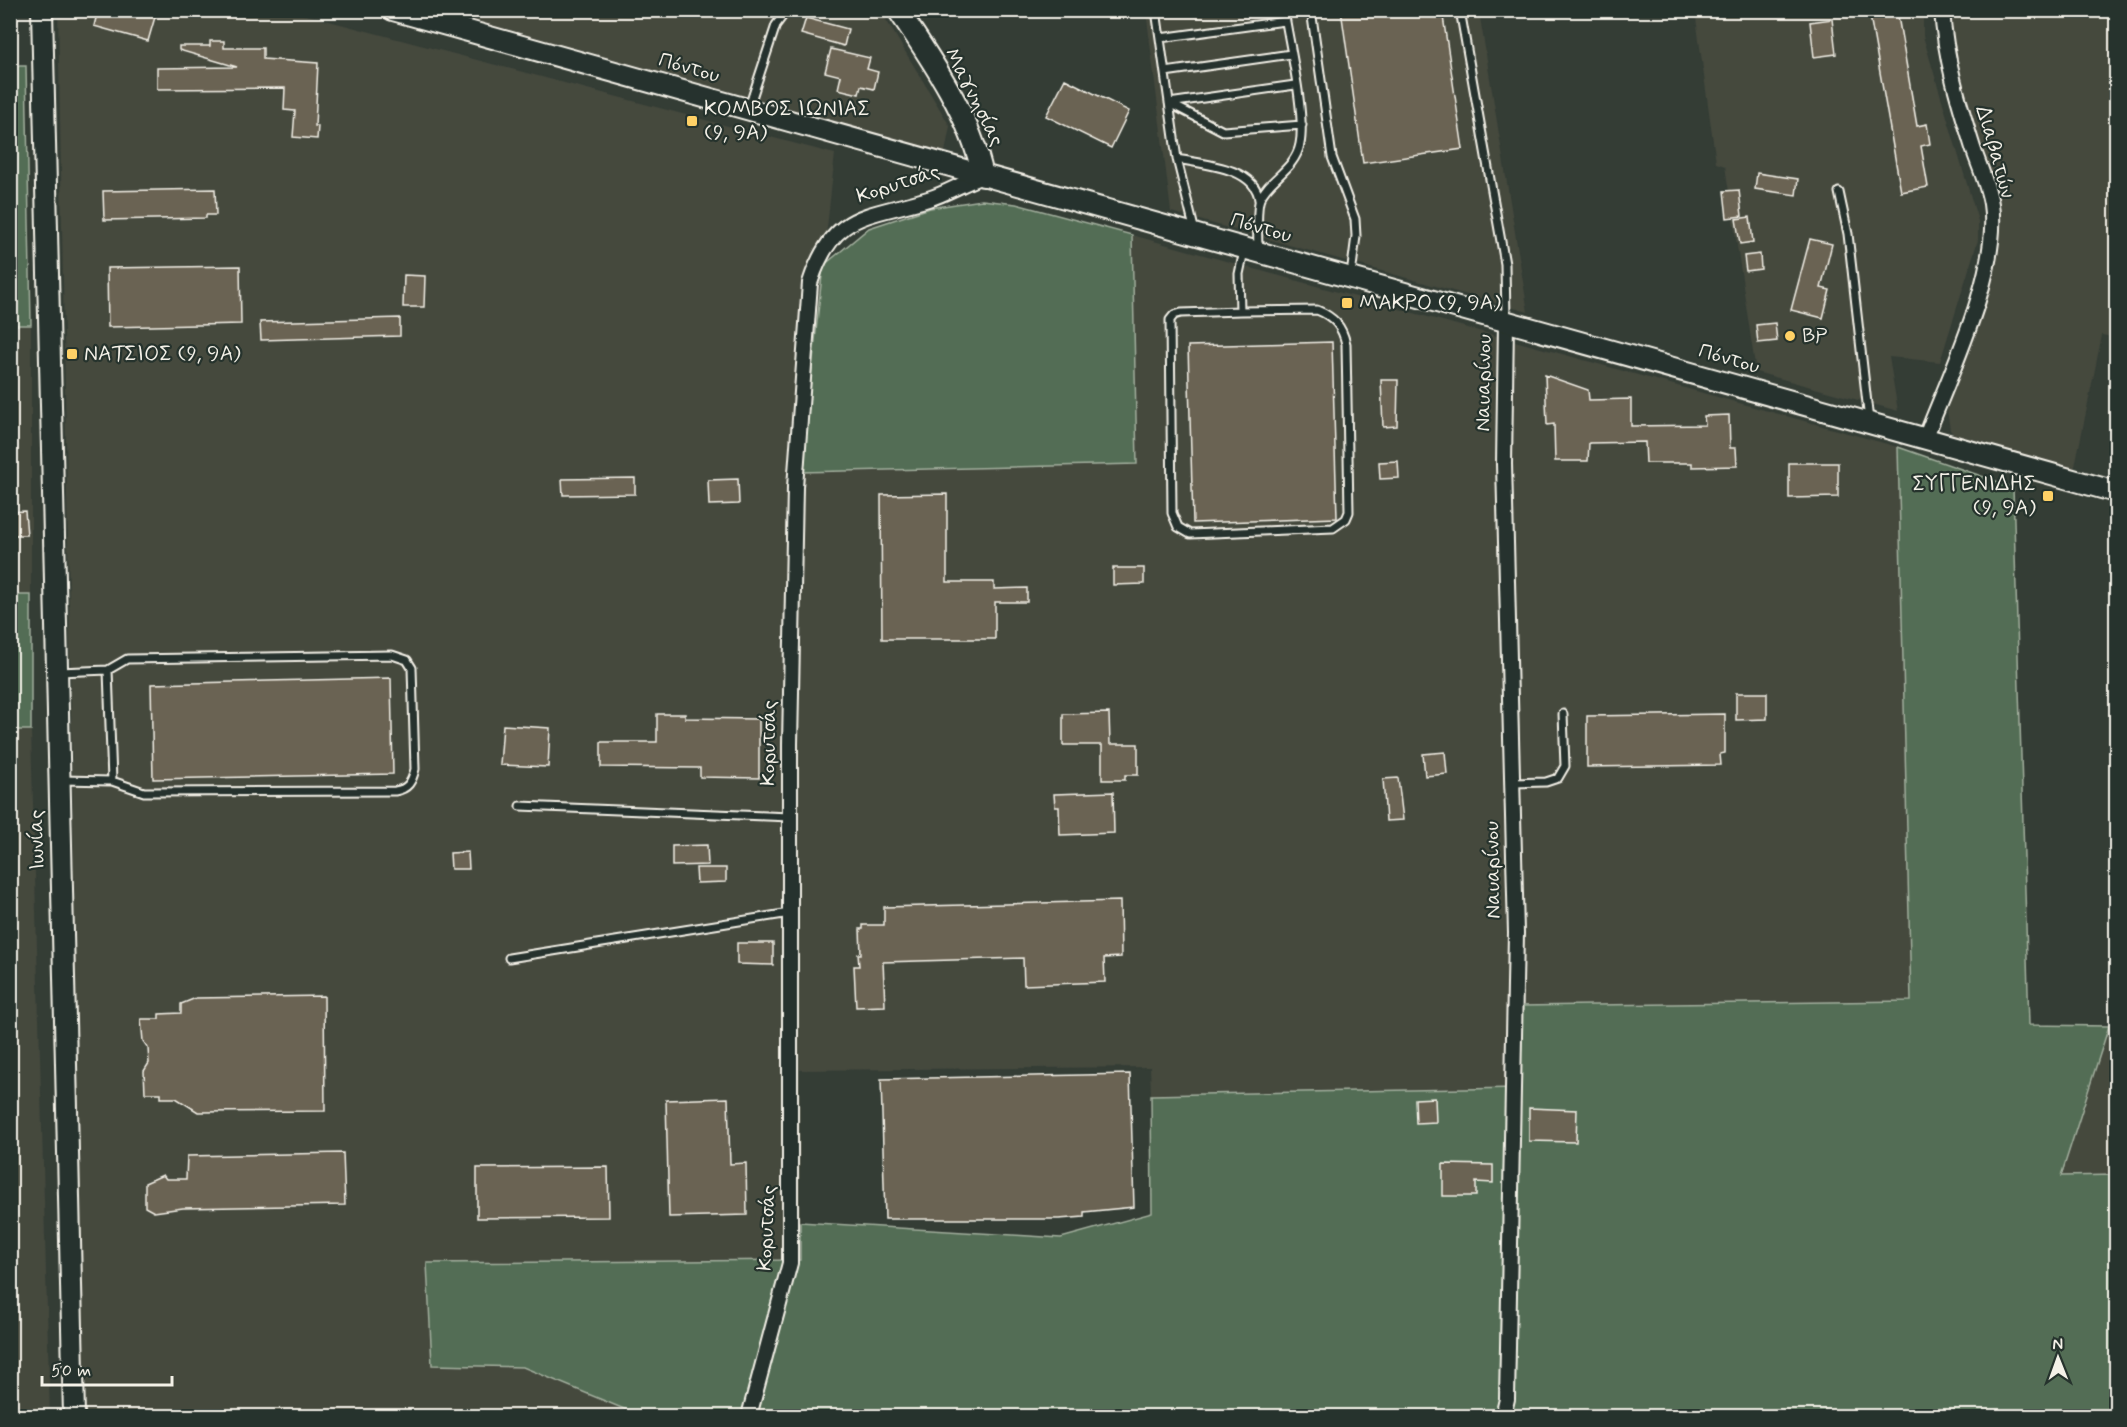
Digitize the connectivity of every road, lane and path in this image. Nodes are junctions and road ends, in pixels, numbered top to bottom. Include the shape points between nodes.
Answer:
1 (42, 10) edge
2 (393, 10) edge
3 (787, 10) edge
4 (898, 10) edge
5 (1050, 10) edge
6 (1078, 10) edge
7 (1156, 10) edge
8 (1284, 10) edge
9 (1311, 10) edge
10 (1460, 10) edge
11 (1942, 10) edge
12 (455, 20) edge
13 (1286, 21) junction
14 (1160, 38) junction
15 (1291, 54) junction
16 (1165, 72) junction
17 (1295, 85) junction
18 (1169, 103) junction
19 (748, 110) junction
20 (1302, 125) junction
21 (1177, 159) junction
22 (983, 176) junction
23 (1839, 192) dead end
24 (1259, 200) junction
25 (1195, 235) junction
26 (1251, 250) junction
27 (1351, 278) junction
28 (1240, 310) junction
29 (1506, 322) junction
30 (1869, 423) junction
31 (1925, 439) junction
32 (2116, 492) edge
33 (108, 670) junction
34 (57, 672) junction
35 (1563, 714) dead end
36 (59, 780) junction
37 (111, 781) junction
38 (1512, 783) junction
39 (520, 806) dead end
40 (790, 817) junction
41 (790, 913) junction
42 (509, 958) dead end
43 (74, 1416) edge
44 (749, 1416) edge
45 (1503, 1416) edge

1 - 34 street, Ιωνίας
2 - 12 street, Πόντου
3 - 19 lane via 776,25
4 - 22 street, Μαγνησίας via 969,131
5 - 6 lane
7 - 14 lane
8 - 13 lane
9 - 27 lane via 1332,156 1355,219
10 - 29 lane via 1505,264
11 - 31 street, Διαβατών via 1957,96 1990,203 1993,233 1969,322
12 - 19 street, Πόντου
13 - 14 lane
13 - 15 lane
14 - 16 lane
15 - 16 lane
15 - 17 lane
16 - 18 lane
17 - 18 lane
17 - 20 lane
18 - 20 lane via 1223,131
18 - 21 lane
19 - 22 street, Πόντου
20 - 24 lane via 1300,146 1284,174
21 - 24 lane via 1247,177
21 - 25 lane
22 - 25 street, Πόντου
22 - 40 street, Κορυτσάς via 937,196 861,216 827,243 810,283 795,487
23 - 30 lane via 1848,234
24 - 26 lane
25 - 26 street, Πόντου
26 - 27 street, Πόντου
26 - 28 lane via 1239,274
27 - 29 street, Πόντου
28 - 28 lane via 1317,310 1343,330 1349,512 1333,528 1190,534 1175,521 1170,320 1181,313
29 - 30 street, Πόντου
29 - 38 street, Ναυαρίνου via 1504,464
30 - 31 street, Πόντου
31 - 32 street, Πόντου
33 - 34 lane
33 - 37 lane
33 - 37 lane via 127,658 392,655 407,660 412,668 415,769 404,789 144,792
34 - 36 street, Ιωνίας
35 - 38 lane via 1565,766 1558,778
36 - 37 lane
36 - 43 street, Ιωνίας
38 - 45 street, Ναυαρίνου via 1515,945 1507,1399
39 - 40 lane
40 - 41 street, Κορυτσάς
41 - 42 lane
41 - 44 street, Κορυτσάς via 790,1263

